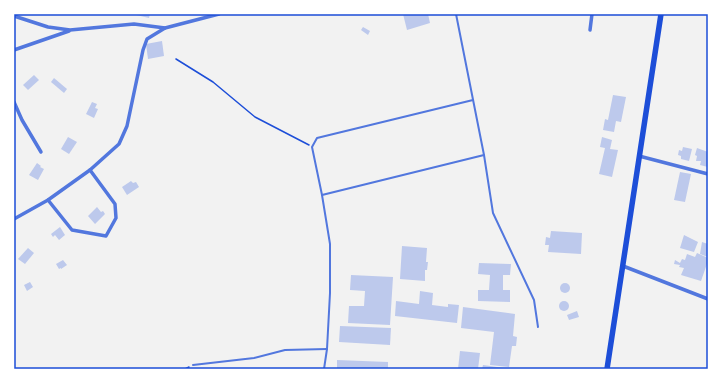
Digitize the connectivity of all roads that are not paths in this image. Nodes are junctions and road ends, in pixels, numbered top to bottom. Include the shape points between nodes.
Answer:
1 (219, 14) edge
2 (456, 14) edge
3 (592, 14) edge
4 (661, 14) edge
5 (14, 16) edge
6 (164, 28) junction
7 (70, 30) junction
8 (590, 30) dead end
9 (14, 50) edge
10 (473, 100) junction
11 (14, 102) edge
12 (41, 152) dead end
13 (484, 156) junction
14 (639, 156) junction
15 (90, 170) junction
16 (708, 174) edge
17 (322, 196) junction
18 (48, 200) junction
19 (14, 219) edge
20 (623, 266) junction
21 (708, 299) edge
22 (538, 327) dead end
23 (326, 348) junction
24 (193, 365) dead end
25 (324, 369) edge
26 (607, 369) edge

1 - 6 street
2 - 10 lane
3 - 8 street
4 - 14 main road
5 - 7 street via 48,27
6 - 7 street via 134,24
6 - 15 street via 147,39 127,126 119,144
7 - 9 street
10 - 13 lane
10 - 17 lane via 317,138 312,147
11 - 12 street
13 - 17 lane
13 - 22 lane via 493,213 534,300
14 - 16 street
14 - 20 main road
15 - 18 street
15 - 18 street via 115,204 116,218 106,236 72,230
17 - 23 lane via 330,244
18 - 19 street
20 - 21 street
20 - 26 main road
23 - 24 lane via 285,350 254,358
23 - 25 lane

